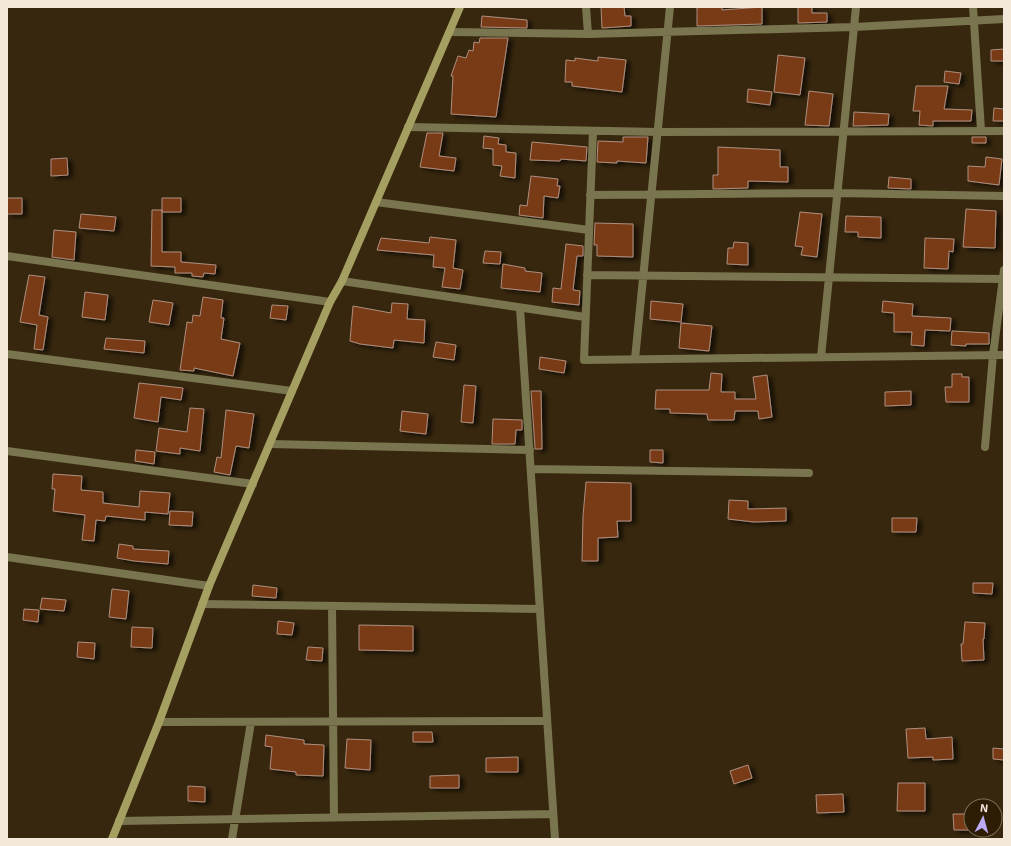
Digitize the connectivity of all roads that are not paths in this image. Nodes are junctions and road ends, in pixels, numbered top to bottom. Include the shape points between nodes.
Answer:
1 (460, 7) edge
2 (586, 7) edge
3 (670, 7) edge
4 (856, 7) edge
5 (973, 7) edge
6 (1004, 19) edge
7 (974, 21) junction
8 (854, 27) junction
9 (668, 31) junction
10 (450, 32) junction
11 (588, 34) junction
12 (408, 127) junction
13 (981, 130) junction
14 (593, 131) junction
15 (658, 132) junction
16 (844, 132) junction
17 (1004, 132) edge
18 (837, 193) junction
19 (651, 194) junction
20 (590, 195) junction
21 (1004, 196) edge
22 (376, 202) junction
23 (589, 230) junction
24 (7, 256) edge
25 (1004, 270) edge
26 (587, 275) junction
27 (643, 276) junction
28 (829, 277) junction
29 (1003, 279) edge
30 (342, 280) junction
31 (330, 302) junction
32 (520, 308) junction
33 (585, 317) junction
34 (7, 354) edge
35 (993, 355) junction
36 (1004, 355) edge
37 (821, 357) junction
38 (635, 359) junction
39 (292, 391) junction
40 (270, 444) junction
41 (985, 447) dead end
42 (530, 450) junction
43 (7, 451) edge
44 (531, 469) junction
45 (809, 473) dead end
46 (253, 484) junction
47 (7, 557) edge
48 (209, 586) junction
49 (202, 604) junction
50 (332, 606) junction
51 (540, 609) junction
52 (547, 721) junction
53 (159, 722) junction
54 (251, 722) junction
55 (333, 722) junction
56 (553, 814) junction
57 (334, 817) junction
58 (235, 819) junction
59 (119, 821) junction
60 (112, 839) edge
61 (232, 839) edge
62 (555, 839) edge

1 - 10 street
2 - 11 street
3 - 9 street
4 - 8 street
5 - 7 street
6 - 7 street
7 - 8 street
7 - 13 street
8 - 9 street
8 - 16 street
9 - 11 street
9 - 15 street
10 - 11 street
10 - 12 street
12 - 14 street
12 - 22 street
13 - 16 street
13 - 17 street
14 - 15 street
14 - 20 street
15 - 16 street
15 - 19 street
16 - 18 street
18 - 19 street
18 - 21 street
18 - 28 street
19 - 20 street
19 - 27 street
20 - 23 street
22 - 23 street
22 - 30 street
23 - 26 street
24 - 31 street
25 - 29 street
26 - 27 street
26 - 33 street
27 - 28 street
27 - 38 street
28 - 29 street
28 - 37 street
29 - 35 street
30 - 31 street
30 - 32 street
31 - 39 street
32 - 33 street
32 - 42 street
33 - 38 street via 584,360
34 - 39 street
35 - 36 street
35 - 37 street
35 - 41 street
37 - 38 street
39 - 40 street
40 - 42 street
40 - 46 street
42 - 44 street
43 - 46 street
44 - 45 street
44 - 51 street
46 - 48 street
47 - 48 street
48 - 49 street
49 - 50 street
49 - 53 street
50 - 51 street
50 - 55 street
51 - 52 street
52 - 55 street
52 - 56 street
53 - 54 street
53 - 59 street
54 - 55 street
54 - 58 street
55 - 57 street
56 - 57 street
56 - 62 street
57 - 58 street
58 - 59 street
58 - 61 street
59 - 60 street

